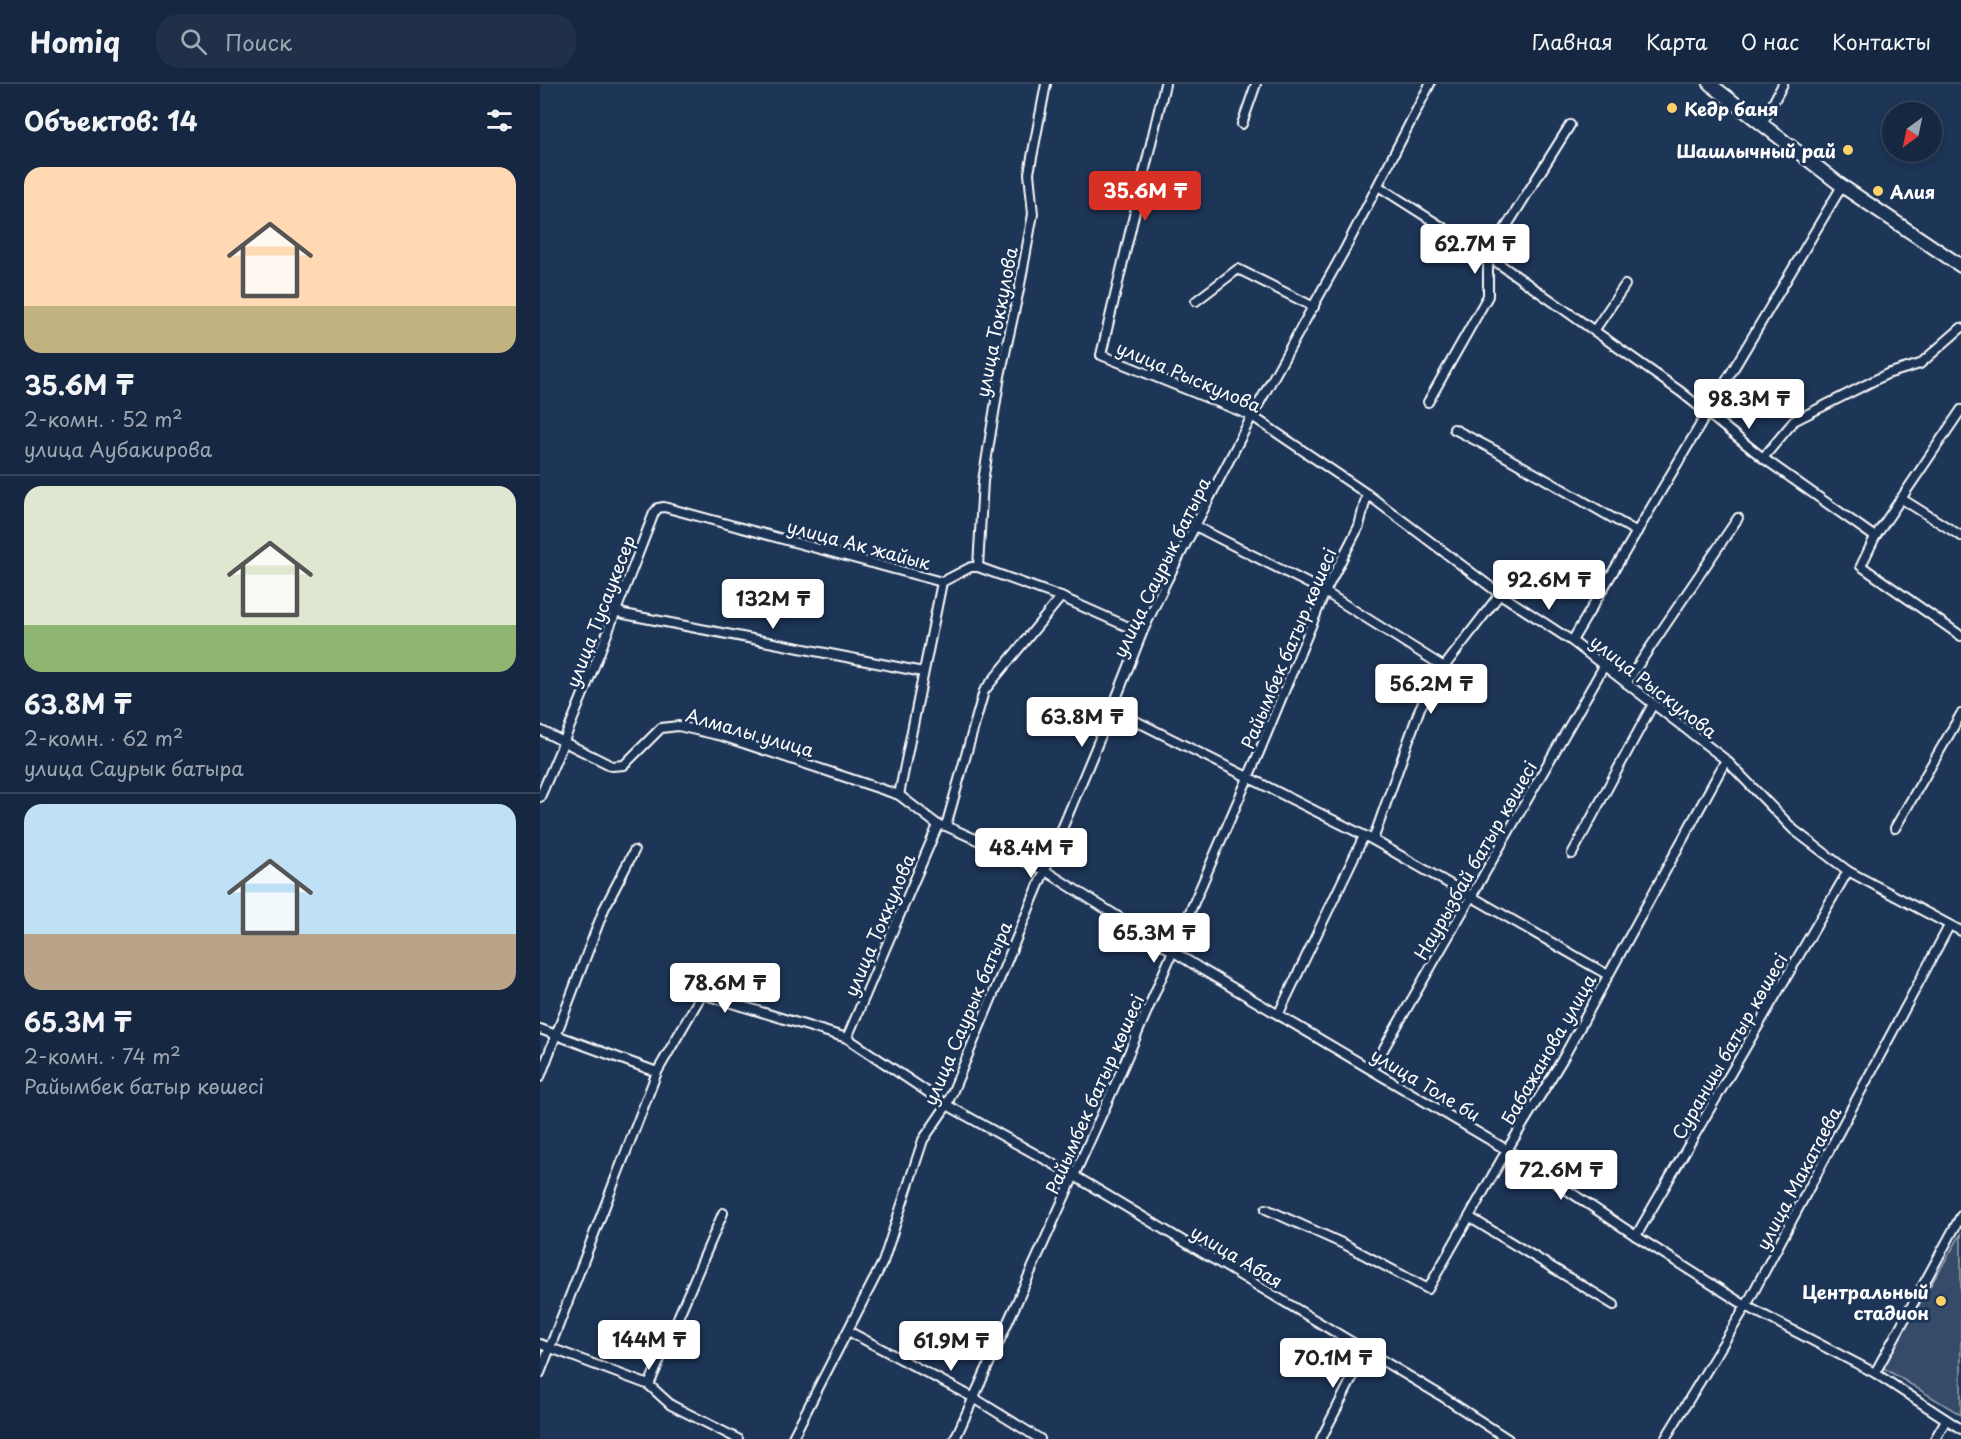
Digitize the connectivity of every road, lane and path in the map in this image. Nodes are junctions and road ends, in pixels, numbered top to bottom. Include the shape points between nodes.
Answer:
1 (1046, 84) edge
2 (1165, 84) edge
3 (1256, 84) edge
4 (1430, 84) edge
5 (1710, 84) edge
6 (1783, 84) edge
7 (1242, 124) dead end
8 (1762, 124) junction
9 (1570, 125) dead end
10 (1378, 186) junction
11 (1842, 186) junction
12 (1488, 256) junction
13 (1961, 266) edge
14 (1625, 285) dead end
15 (1197, 301) dead end
16 (1314, 307) junction
17 (1961, 328) edge
18 (1594, 332) junction
19 (1428, 402) dead end
20 (1961, 410) edge
21 (1707, 413) junction
22 (1252, 416) junction
23 (1454, 429) dead end
24 (1763, 458) junction
25 (1367, 494) junction
26 (1902, 499) junction
27 (664, 507) joint
28 (1738, 518) dead end
29 (1195, 526) junction
30 (1637, 532) junction
31 (1961, 536) edge
32 (1875, 537) junction
33 (978, 567) junction
34 (942, 582) junction
35 (1325, 592) junction
36 (1500, 594) junction
37 (1061, 597) junction
38 (615, 610) junction
39 (1142, 633) junction
40 (1961, 636) edge
41 (1572, 641) junction
42 (1604, 666) junction
43 (1444, 667) junction
44 (923, 672) junction
45 (1626, 683) junction
46 (1653, 704) junction
47 (1112, 709) junction
48 (1961, 714) edge
49 (540, 730) edge
50 (563, 741) junction
51 (1726, 760) junction
52 (1247, 778) junction
53 (899, 795) junction
54 (540, 797) edge
55 (942, 825) junction
56 (1895, 828) dead end
57 (1364, 836) junction
58 (1373, 840) junction
59 (634, 851) dead end
60 (1572, 854) dead end
61 (1044, 870) junction
62 (1848, 871) junction
63 (1471, 898) junction
64 (1949, 926) junction
65 (1961, 931) edge
66 (1174, 951) junction
67 (1608, 975) junction
68 (1279, 1013) junction
69 (540, 1029) edge
70 (556, 1035) junction
71 (847, 1038) junction
72 (1372, 1069) junction
73 (657, 1072) junction
74 (540, 1077) edge
75 (947, 1105) junction
76 (1507, 1150) junction
77 (1073, 1175) junction
78 (1266, 1209) dead end
79 (723, 1213) dead end
80 (1961, 1216) edge
81 (1469, 1217) junction
82 (1636, 1236) junction
83 (1614, 1305) dead end
84 (1746, 1306) junction
85 (848, 1331) junction
86 (540, 1344) edge
87 (549, 1348) junction
88 (1366, 1351) junction
89 (540, 1373) edge
90 (1875, 1373) junction
91 (649, 1385) junction
92 (974, 1398) junction
93 (1946, 1420) junction
94 (1961, 1429) edge
95 (738, 1439) edge
96 (792, 1439) edge
97 (955, 1439) edge
98 (1040, 1439) edge
99 (1321, 1439) edge
100 (1508, 1439) edge
101 (1665, 1439) edge
102 (1935, 1439) edge

1 - 33 street, улица Токкулова via 1029,173 1033,214 983,481
2 - 22 street, улица Рыскулова via 1101,355
3 - 7 street
4 - 10 street, улица Саурык батыра
5 - 8 main road
6 - 8 street
8 - 11 main road
9 - 12 street
10 - 12 street
10 - 16 street, улица Саурык батыра
11 - 13 main road
11 - 21 street
12 - 18 street
12 - 19 street via 1488,296
14 - 18 street
15 - 16 street via 1238,269
16 - 22 street, улица Саурык батыра
17 - 24 street via 1920,364 1887,374 1794,421
18 - 21 street
20 - 26 street
21 - 24 street
21 - 30 street
22 - 25 street, улица Рыскулова
22 - 29 street, улица Саурык батыра
23 - 30 street
24 - 32 street
25 - 35 street, Райымбек батыр көшесі via 1359,526
25 - 36 street, улица Рыскулова
26 - 31 street
26 - 32 street
27 - 34 street, улица Ак жайык
27 - 38 street, улица Тусаукесер via 654,513
28 - 45 street
29 - 35 street
29 - 39 street, улица Саурык батыра
30 - 41 street
32 - 40 street via 1861,566
33 - 34 street, улица Ак жайык
33 - 37 street
34 - 44 street
35 - 43 street
35 - 52 street, Райымбек батыр көшесі
36 - 41 street, улица Рыскулова
36 - 43 street
37 - 39 street
37 - 55 street, улица Токкулова via 984,691
38 - 44 street
38 - 50 street, улица Тусаукесер
39 - 47 street, улица Саурык батыра
41 - 42 street, улица Рыскулова
42 - 45 street, улица Рыскулова
42 - 63 street, Наурызбай батыр көшесі
43 - 58 street via 1420,708
44 - 53 street
45 - 46 street, улица Рыскулова
46 - 51 street, улица Рыскулова
46 - 60 street
47 - 52 street
47 - 61 street, улица Саурык батыра
48 - 56 street
49 - 50 street, Алмалы улица
50 - 53 street, Алмалы улица via 618,767 662,728 678,726 722,736
50 - 54 street, улица Тусаукесер
51 - 62 street, улица Рыскулова via 1794,830
51 - 67 street, Бабажанова улица
52 - 57 street
52 - 66 street, Райымбек батыр көшесі
53 - 55 street, улица Толе би
55 - 61 street, улица Толе би
55 - 71 street, улица Токкулова
57 - 58 street
57 - 68 street
58 - 63 street
59 - 70 street via 604,909
61 - 66 street, улица Толе би
61 - 75 street, улица Саурык батыра
62 - 64 street, улица Рыскулова
62 - 82 street, Сураншы батыр көшесі
63 - 67 street
63 - 72 street, Наурызбай батыр көшесі
64 - 65 street, улица Рыскулова
64 - 84 street, улица Макатаева
66 - 68 street, улица Толе би
66 - 77 street, Райымбек батыр көшесі
67 - 76 street, Бабажанова улица
68 - 72 street, улица Толе би
69 - 70 street
70 - 73 street
70 - 74 street
71 - 73 street, улица Абая via 702,994
71 - 75 street, улица Абая
72 - 76 street, улица Толе би
73 - 87 street
75 - 77 street, улица Абая
75 - 85 street, улица Саурык батыра via 923,1140 883,1262
76 - 81 street, Бабажанова улица
76 - 82 street, улица Толе би
77 - 88 street, улица Абая
77 - 92 street, Райымбек батыр көшесі
78 - 81 street, Бабажанова улица via 1428,1288
79 - 91 street
80 - 90 street
81 - 83 street
82 - 84 street, улица Толе би
84 - 90 street, улица Толе би
84 - 101 street, улица Макатаева
85 - 92 street
85 - 96 street, улица Саурык батыра
86 - 87 street
87 - 89 street
87 - 91 street
88 - 99 street
88 - 100 street, улица Абая
90 - 93 street, улица Толе би
91 - 95 street via 671,1406
92 - 97 street, Райымбек батыр көшесі
92 - 98 street
93 - 94 street, улица Толе би
93 - 102 street

